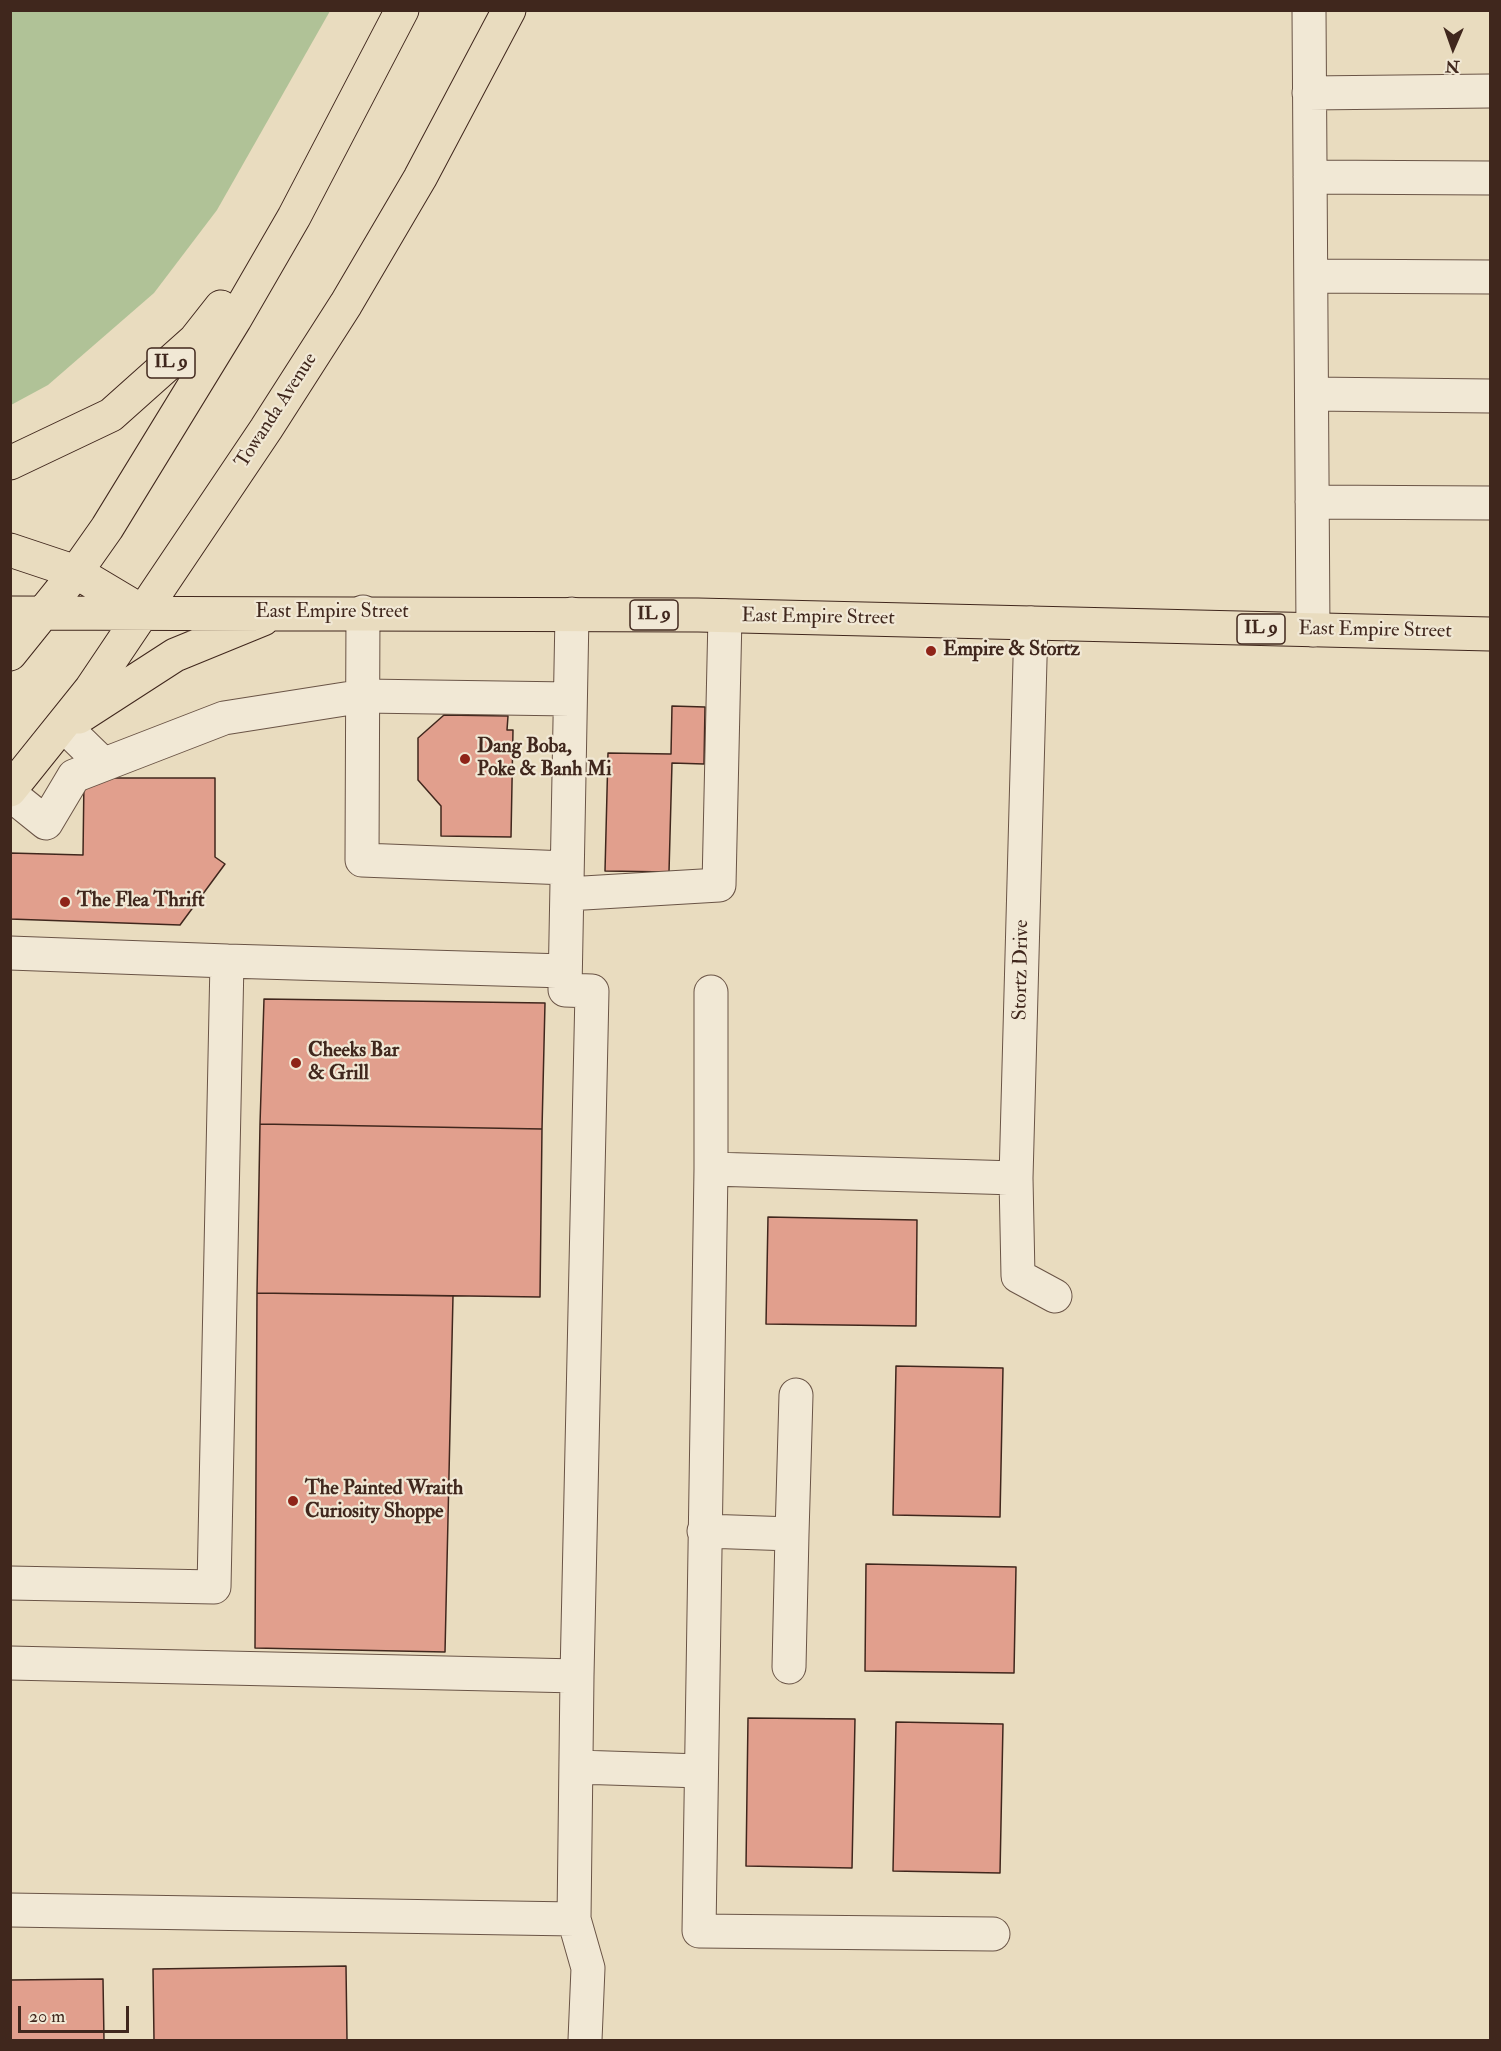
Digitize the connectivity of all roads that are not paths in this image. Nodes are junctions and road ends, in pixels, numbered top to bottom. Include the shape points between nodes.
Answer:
1 (402, 10) edge
2 (509, 10) edge
3 (1309, 10) edge
4 (1491, 91) edge
5 (1309, 93) junction
6 (1310, 177) junction
7 (1491, 178) edge
8 (294, 217) junction
9 (1311, 276) junction
10 (1491, 277) edge
11 (1312, 394) junction
12 (1491, 396) edge
13 (10, 463) edge
14 (1312, 502) junction
15 (1491, 503) edge
16 (10, 550) edge
17 (76, 572) junction
18 (363, 612) junction
19 (10, 613) edge
20 (43, 613) junction
21 (145, 613) junction
22 (277, 613) junction
23 (572, 614) junction
24 (725, 616) junction
25 (1031, 623) junction
26 (1313, 630) junction
27 (1491, 634) edge
28 (10, 654) edge
29 (364, 696) junction
30 (570, 699) junction
31 (64, 726) junction
32 (103, 764) junction
33 (10, 792) edge
34 (567, 881) junction
35 (10, 953) edge
36 (227, 961) junction
37 (565, 970) junction
38 (711, 992) dead end
39 (711, 1169) junction
40 (1017, 1178) junction
41 (1054, 1296) dead end
42 (796, 1395) dead end
43 (704, 1531) junction
44 (792, 1534) junction
45 (10, 1583) edge
46 (10, 1663) edge
47 (789, 1667) dead end
48 (577, 1676) junction
49 (577, 1767) junction
50 (700, 1770) junction
51 (10, 1910) edge
52 (574, 1919) junction
53 (993, 1934) dead end
54 (585, 2040) edge

1 - 8 main road, IL 9
2 - 21 main road, Towanda Avenue via 420,178 346,304
3 - 5 street
4 - 5 street
5 - 6 street
6 - 7 street
6 - 9 street
8 - 13 main road, IL 9 via 195,340 154,378 111,415
8 - 17 main road via 107,528
9 - 10 street
9 - 11 street
11 - 12 street
11 - 14 street
14 - 15 street
14 - 26 street
16 - 17 main road
17 - 20 main road
17 - 21 main road
18 - 22 main road, East Empire Street / IL 9
18 - 23 main road, East Empire Street / IL 9
18 - 29 street
19 - 20 main road, East Empire Street / IL 9
20 - 21 main road, East Empire Street / IL 9
20 - 28 main road
21 - 22 main road, East Empire Street / IL 9
21 - 31 main road, Towanda Avenue
22 - 31 main road via 175,655
23 - 24 main road, East Empire Street / IL 9
23 - 30 street
24 - 25 main road, East Empire Street / IL 9
24 - 34 street via 719,885
25 - 26 main road, East Empire Street / IL 9
25 - 40 street, Stortz Drive
26 - 27 main road, East Empire Street / IL 9
29 - 30 street
29 - 32 street via 224,718
29 - 34 street via 362,860
30 - 34 street
31 - 32 street
31 - 33 main road, Towanda Avenue
32 - 33 street via 74,777 46,823
34 - 37 street
35 - 36 street
36 - 37 street
36 - 45 street via 214,1587
37 - 48 street via 565,990 592,991
38 - 39 street
39 - 40 street
39 - 43 street
40 - 41 street, Stortz Drive via 1018,1276
42 - 44 street
43 - 44 street
43 - 50 street
44 - 47 street
46 - 48 street
48 - 49 street
49 - 50 street
49 - 52 street
50 - 53 street via 699,1931
51 - 52 street
52 - 54 street via 588,1968

